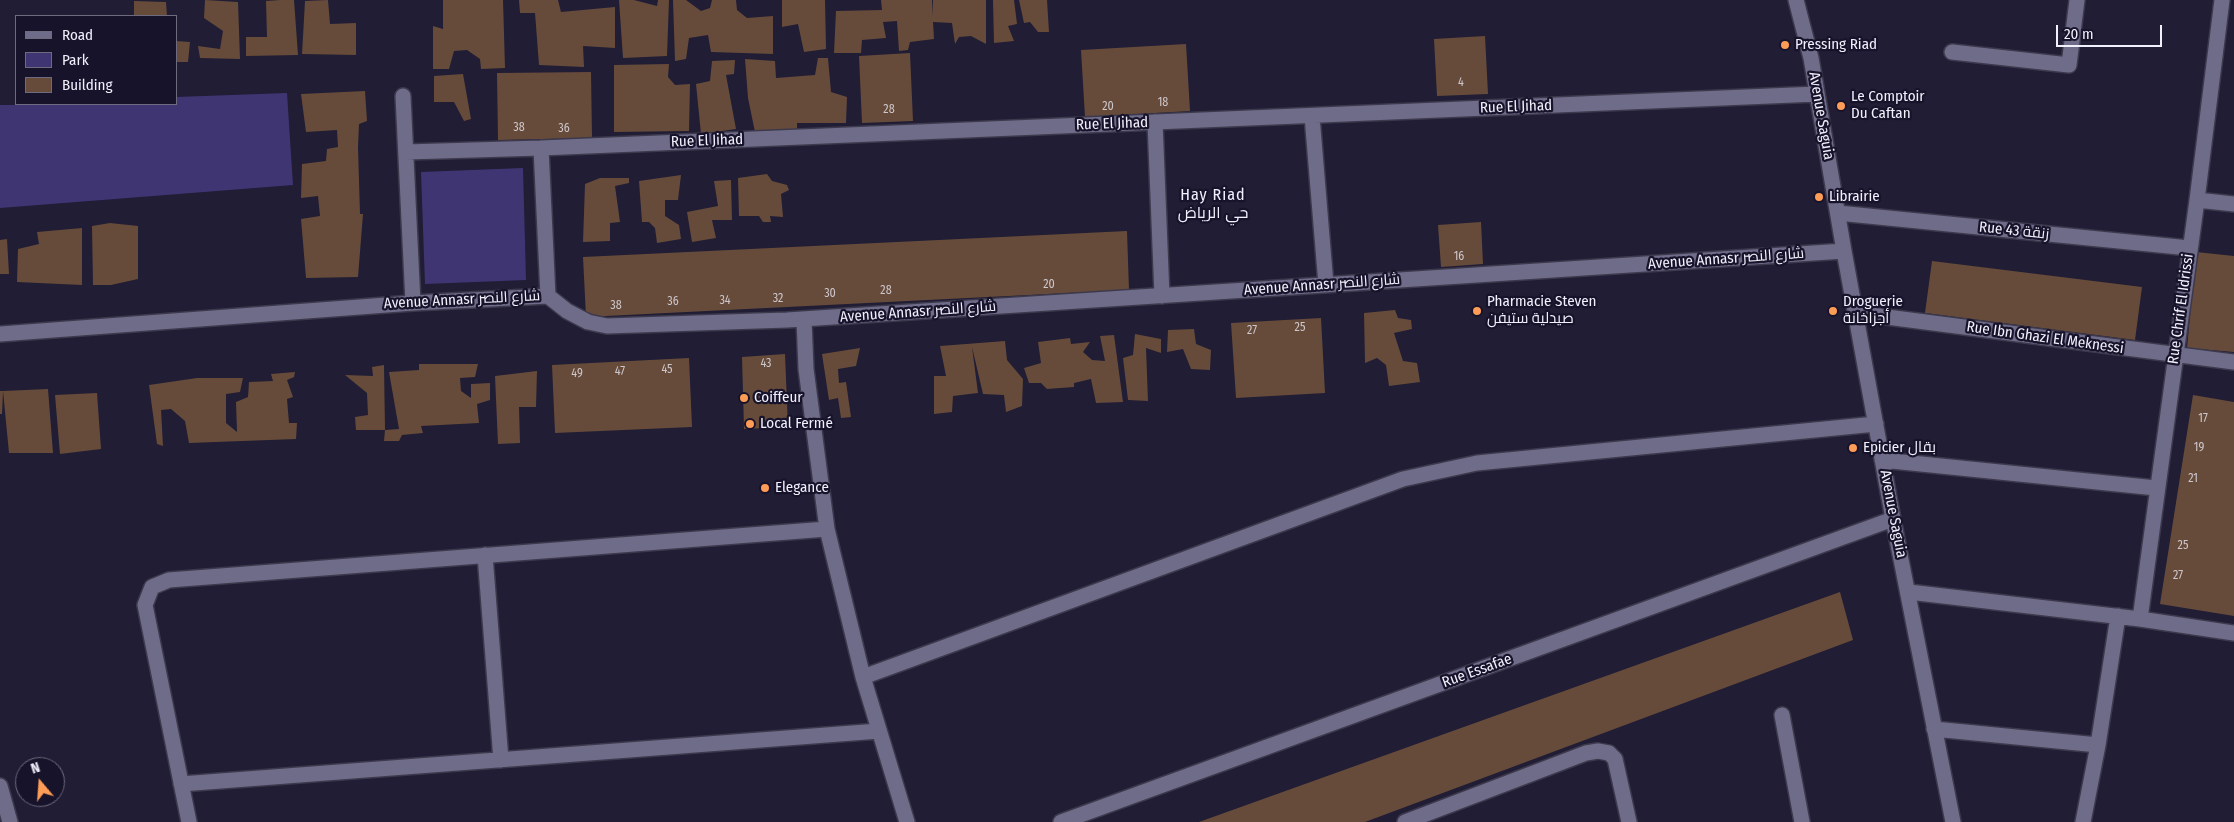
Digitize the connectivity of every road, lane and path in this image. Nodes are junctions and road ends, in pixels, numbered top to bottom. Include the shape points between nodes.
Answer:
1 (1796, 0) edge
2 (2077, 0) edge
3 (2222, 0) edge
4 (1952, 52) dead end
5 (1817, 94) junction
6 (403, 96) dead end
7 (1312, 116) junction
8 (1155, 122) junction
9 (541, 148) junction
10 (406, 152) junction
11 (2197, 200) junction
12 (2234, 204) edge
13 (1838, 213) junction
14 (2189, 248) junction
15 (1844, 252) junction
16 (1326, 285) junction
17 (548, 296) junction
18 (1162, 296) junction
19 (413, 302) junction
20 (1856, 313) junction
21 (804, 320) junction
22 (0, 334) edge
23 (2175, 355) junction
24 (2234, 362) edge
25 (1876, 424) junction
26 (1882, 460) junction
27 (2156, 488) junction
28 (1893, 520) junction
29 (827, 529) junction
30 (485, 555) junction
31 (1909, 592) junction
32 (2118, 616) junction
33 (2140, 619) junction
34 (2234, 632) edge
35 (863, 677) junction
36 (1782, 714) dead end
37 (1934, 729) junction
38 (879, 731) junction
39 (2098, 745) junction
40 (501, 760) junction
41 (181, 784) junction
42 (0, 786) edge
43 (10, 822) edge
44 (189, 822) edge
45 (907, 822) edge
46 (1061, 822) edge
47 (1405, 822) edge
48 (1629, 822) edge
49 (1802, 822) edge
50 (1953, 822) edge
51 (2083, 822) edge

1 - 5 street, Avenue Saguia
2 - 4 street via 2069,66
3 - 11 street, Rue Chrif El Idrissi
5 - 7 street, Rue El Jihad
5 - 13 street, Avenue Saguia
6 - 10 street
7 - 8 street, Rue El Jihad
7 - 16 street
8 - 9 street, Rue El Jihad
8 - 18 street
9 - 10 street, Rue El Jihad
9 - 17 street
10 - 19 street
11 - 12 street
11 - 14 street, Rue Chrif El Idrissi
13 - 14 street, Rue زنقة 43
13 - 15 street, Avenue Saguia
14 - 23 street, Rue Chrif El Idrissi
15 - 16 street, Avenue Annasr شارع النصر
15 - 20 street, Avenue Saguia
16 - 18 street, Avenue Annasr شارع النصر
17 - 19 street, Avenue Annasr شارع النصر
17 - 21 street, Avenue Annasr شارع النصر via 588,322 607,326
18 - 21 street, Avenue Annasr شارع النصر
19 - 22 street, Avenue Annasr شارع النصر
20 - 23 street, Rue Ibn Ghazi El Meknessi
20 - 25 street, Avenue Saguia
21 - 29 street via 806,369
23 - 24 street, Rue Ibn Ghazi El Meknessi
23 - 27 street, Rue Chrif El Idrissi
25 - 26 street, Avenue Saguia
25 - 35 street via 1476,463 1403,479
26 - 27 street
26 - 28 street, Avenue Saguia
27 - 33 street, Rue Chrif El Idrissi
28 - 31 street, Avenue Saguia
28 - 46 street, Rue Essafae
29 - 30 street
29 - 35 street
30 - 40 street
30 - 41 street via 169,580 152,587 145,605
31 - 32 street
31 - 37 street, Avenue Saguia
32 - 33 street
32 - 39 street
33 - 34 street
35 - 38 street
36 - 49 street
37 - 39 street
37 - 50 street, Avenue Saguia
38 - 40 street
38 - 45 street
39 - 51 street
40 - 41 street
41 - 44 street
42 - 43 street
47 - 48 street via 1598,751 1609,753 1615,759

